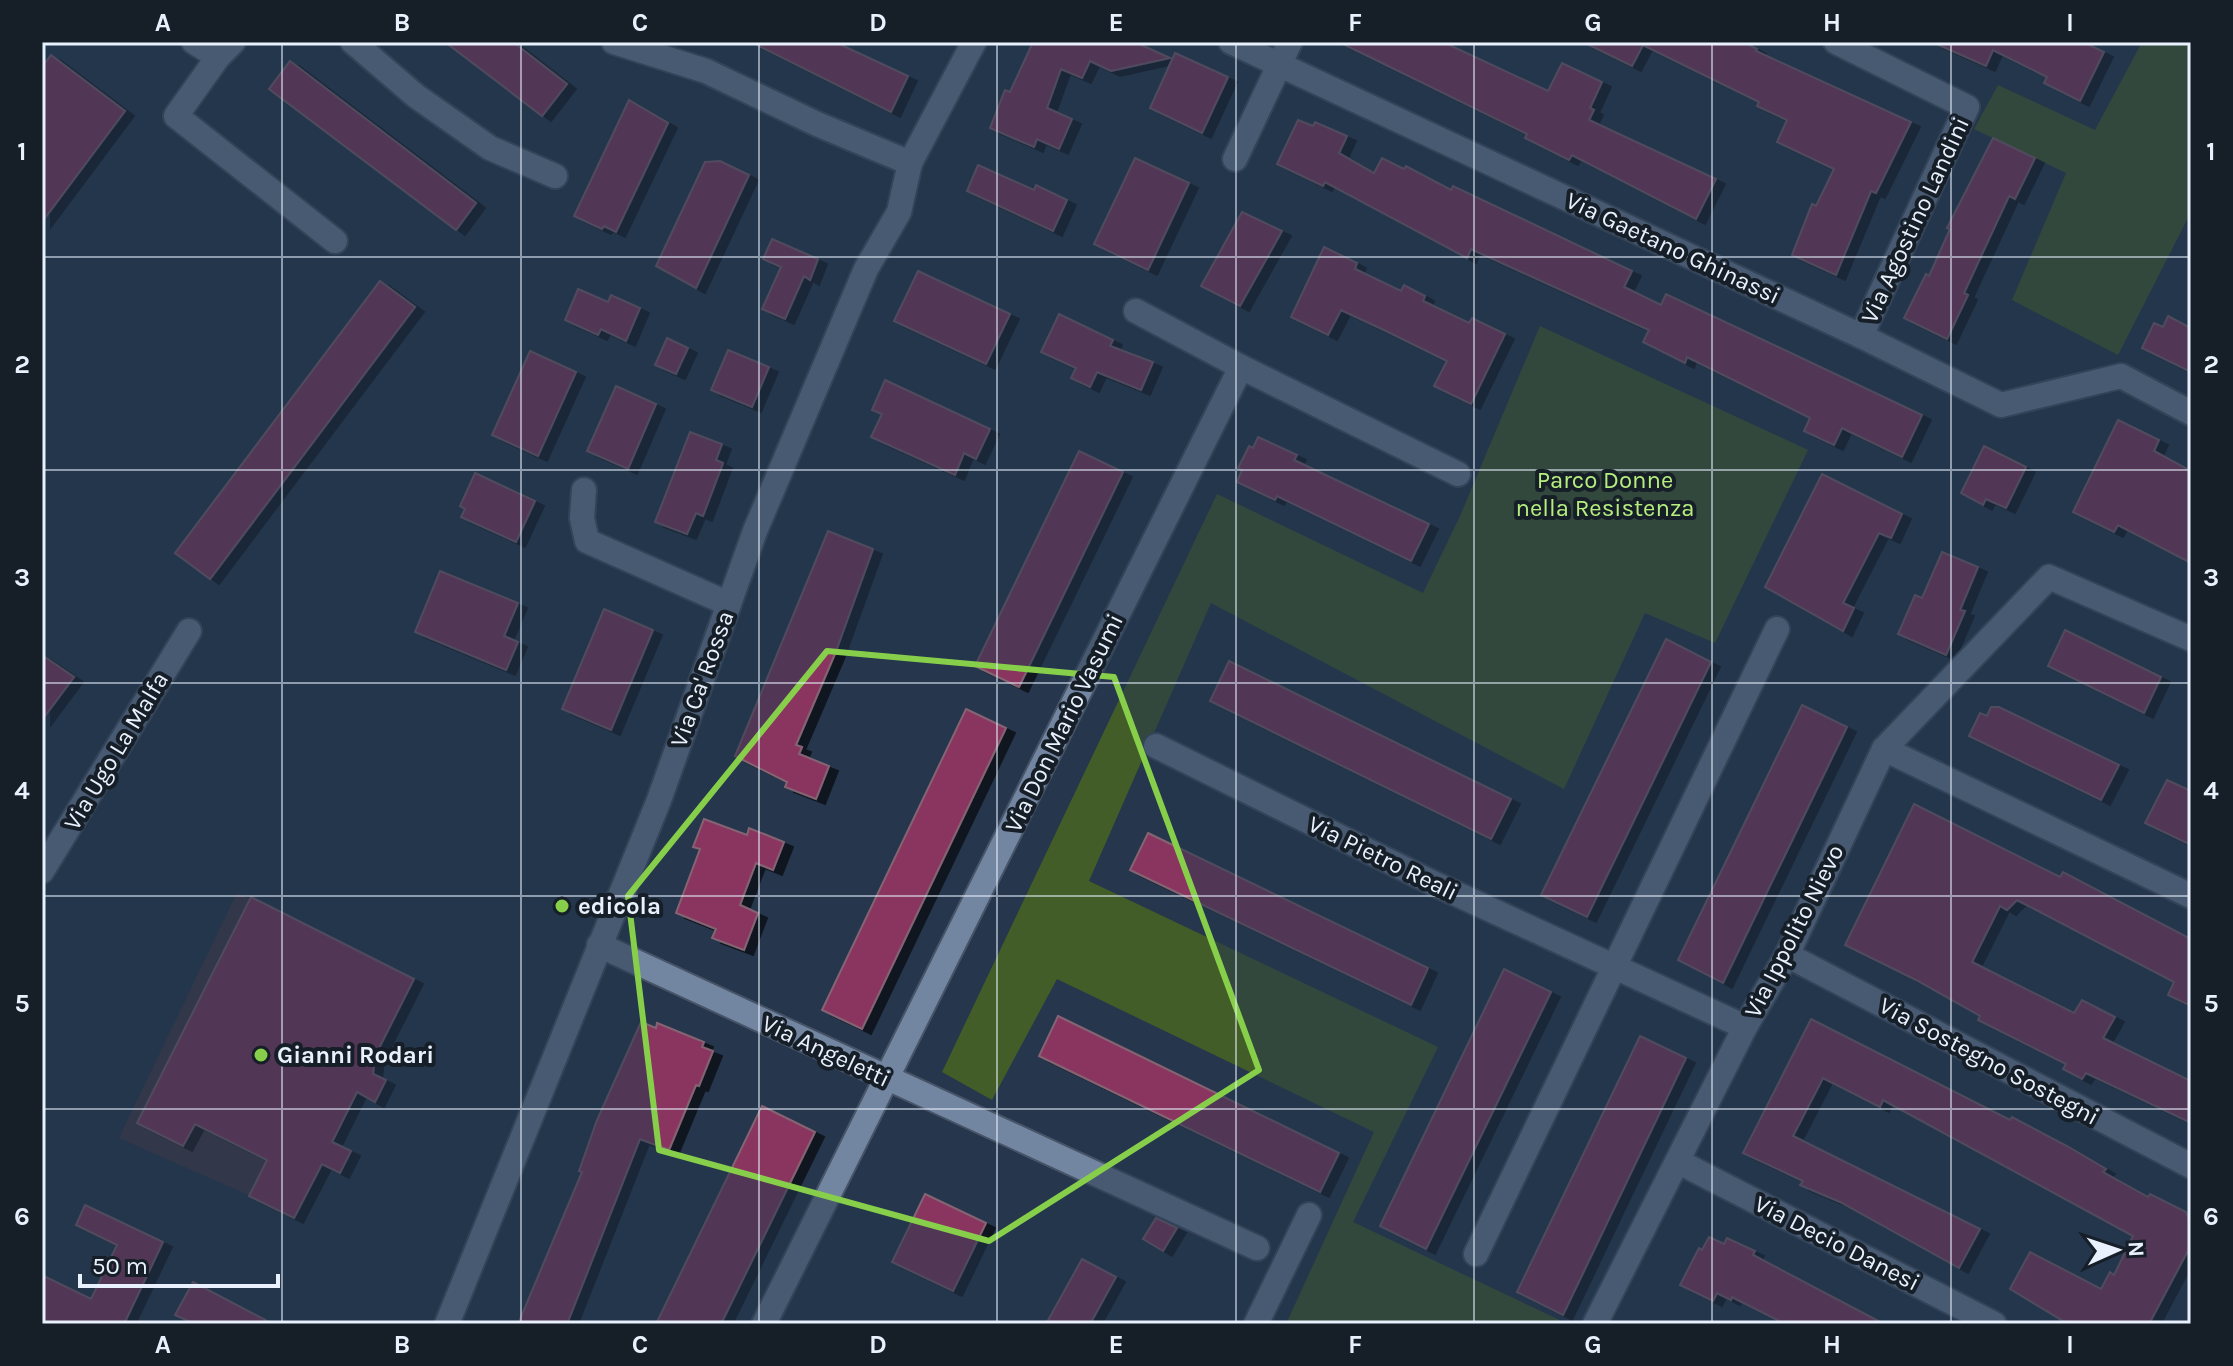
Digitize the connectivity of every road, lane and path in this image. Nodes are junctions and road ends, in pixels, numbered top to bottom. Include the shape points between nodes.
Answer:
1 (194, 42) edge
2 (353, 42) edge
3 (614, 42) edge
4 (974, 42) edge
5 (1231, 42) edge
6 (1836, 42) edge
7 (226, 50) edge
8 (1285, 53) edge
9 (1235, 159) dead end
10 (910, 163) junction
11 (555, 176) dead end
12 (335, 241) dead end
13 (1136, 311) dead end
14 (1861, 336) junction
15 (1241, 367) junction
16 (2191, 413) edge
17 (1458, 474) dead end
18 (584, 490) dead end
19 (729, 604) junction
20 (1777, 629) dead end
21 (189, 631) dead end
22 (2191, 639) edge
23 (1156, 746) dead end
24 (1884, 749) junction
25 (42, 871) edge
26 (2191, 896) edge
27 (599, 945) junction
28 (1787, 955) junction
29 (1611, 967) junction
30 (1745, 1027) junction
31 (887, 1079) junction
32 (1679, 1162) junction
33 (2191, 1166) edge
34 (1309, 1215) dead end
35 (1257, 1248) dead end
36 (1476, 1254) dead end
37 (447, 1324) edge
38 (764, 1324) edge
39 (1256, 1324) edge
40 (1595, 1324) edge
41 (1994, 1324) edge

1 - 7 street
2 - 11 street via 416,96 490,148
3 - 10 street via 706,71
4 - 10 street, Via Ca' Rossa
5 - 8 street, Via Gaetano Ghinassi
6 - 14 street, Via Agostino Landini via 1967,107
7 - 12 street via 176,116
8 - 9 street
8 - 14 street, Via Gaetano Ghinassi
10 - 19 street, Via Ca' Rossa via 899,212 866,269
13 - 15 street
14 - 16 street, Via Gaetano Ghinassi via 2001,405 2121,376
15 - 17 street
15 - 31 street, Via Don Mario Vasumi
18 - 19 street via 587,541
19 - 27 street, Via Ca' Rossa via 659,800
20 - 29 street
21 - 25 street, Via Ugo La Malfa
22 - 24 street, Via Ippolito Nievo via 2049,577
23 - 29 street, Via Pietro Reali
24 - 26 street
24 - 28 street, Via Ippolito Nievo
27 - 31 street, Via Angeletti
27 - 37 street, Via Ca' Rossa
28 - 30 street, Via Ippolito Nievo
28 - 33 street, Via Sostegno Sostegni
29 - 30 street, Via Pietro Reali
29 - 36 street
30 - 32 street, Via Ippolito Nievo
31 - 35 street, Via Angeletti
31 - 38 street, Via Don Mario Vasumi
32 - 40 street, Via Ippolito Nievo
32 - 41 street, Via Decio Danesi
34 - 39 street

